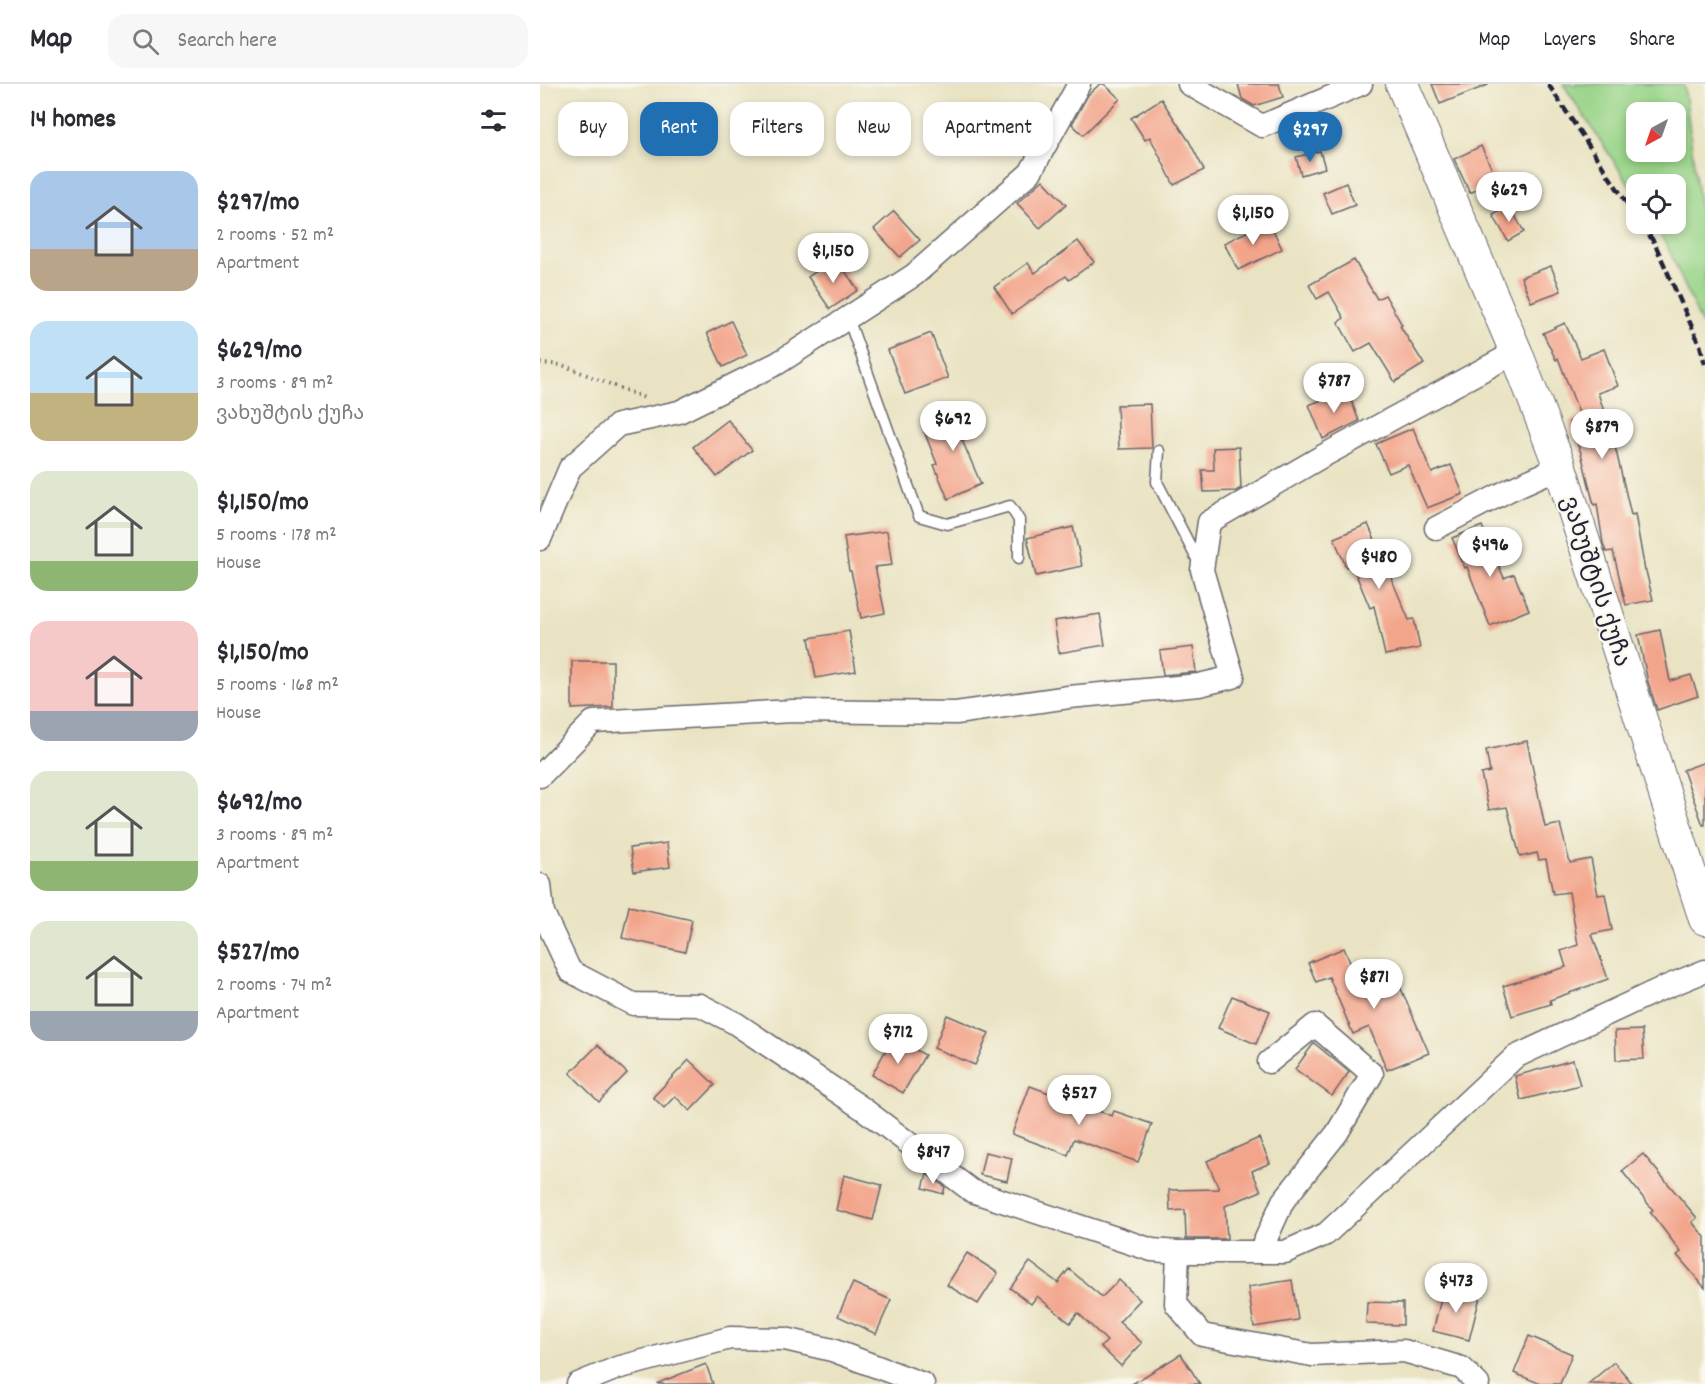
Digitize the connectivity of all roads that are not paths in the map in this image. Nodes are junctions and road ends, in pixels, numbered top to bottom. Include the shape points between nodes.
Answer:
1 (1078, 84) edge
2 (1189, 84) edge
3 (1361, 84) edge
4 (1402, 84) edge
5 (848, 318) junction
6 (1516, 352) junction
7 (1159, 451) dead end
8 (1560, 467) junction
9 (1436, 528) dead end
10 (540, 540) edge
11 (1019, 558) dead end
12 (1203, 570) junction
13 (540, 776) edge
14 (540, 885) edge
15 (1705, 919) edge
16 (1705, 971) edge
17 (1269, 1062) dead end
18 (1178, 1252) junction
19 (1260, 1252) junction
20 (578, 1384) edge
21 (923, 1384) edge
22 (1478, 1384) edge

1 - 5 street via 1030,173 914,275
2 - 3 street via 1262,126
4 - 6 street, ვახუშტის ქუჩა
5 - 10 street via 778,363 679,412 618,425 570,468
5 - 11 lane via 919,516 947,524 1010,506 1019,520
6 - 8 street, ვახუშტის ქუჩა
6 - 12 street via 1209,522
7 - 12 lane via 1157,482
8 - 9 street
8 - 15 street, ვახუშტის ქუჩა
12 - 13 street via 1233,677 1199,685 956,713 793,711 593,722
14 - 18 street via 543,913 570,971 633,1004 700,1005 735,1023 862,1108 972,1191 1152,1250
16 - 19 street via 1515,1058 1326,1234 1285,1252
17 - 19 street via 1315,1025 1372,1074 1337,1132 1282,1201
18 - 19 street
18 - 22 street via 1176,1304 1202,1335 1312,1355 1404,1352 1462,1368
20 - 21 street via 617,1368 730,1338 785,1339 832,1350

